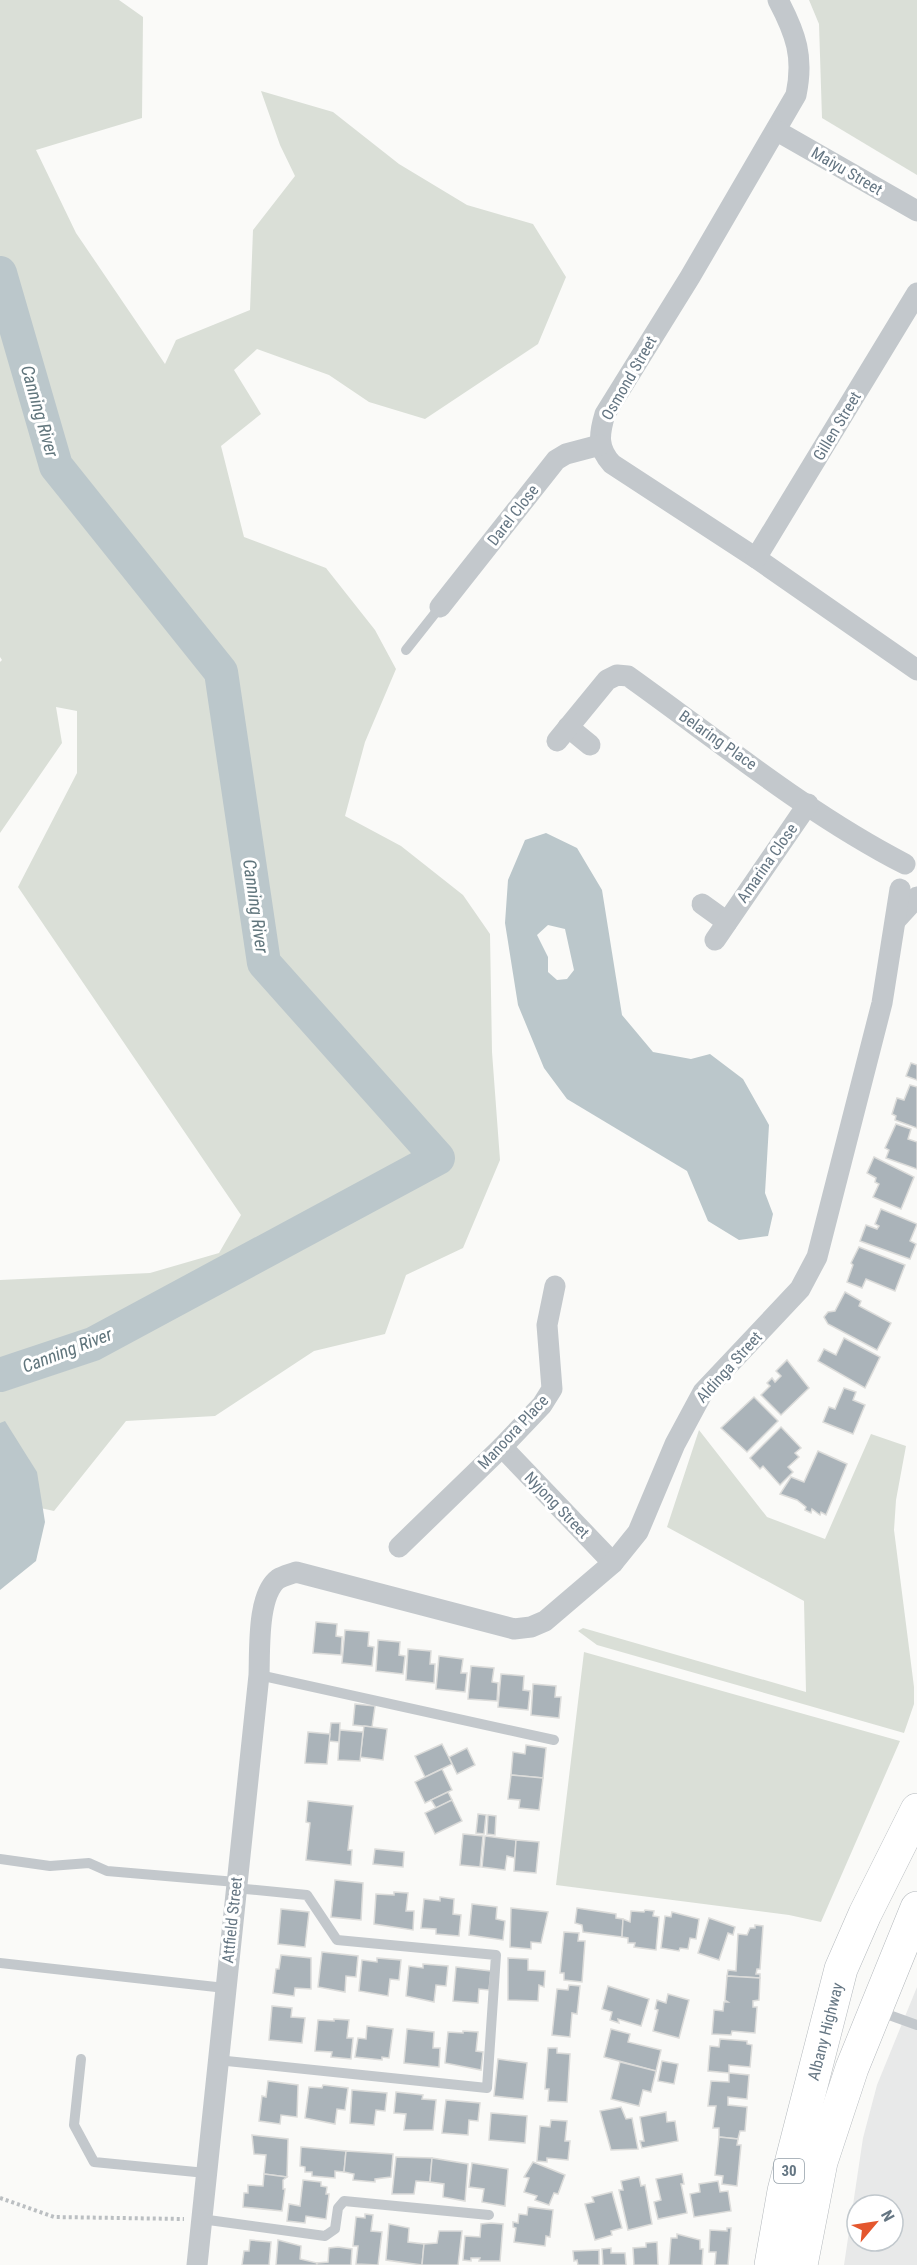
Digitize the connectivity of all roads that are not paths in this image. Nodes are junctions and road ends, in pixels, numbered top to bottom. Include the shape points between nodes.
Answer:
1 (778, 0) edge
2 (777, 131) junction
3 (917, 212) edge
4 (917, 293) edge
5 (600, 445) junction
6 (756, 558) junction
7 (440, 607) joint
8 (406, 650) dead end
9 (917, 670) edge
10 (590, 745) dead end
11 (808, 804) junction
12 (910, 875) edge
13 (702, 904) dead end
14 (727, 922) junction
15 (715, 940) dead end
16 (555, 1286) dead end
17 (502, 1447) junction
18 (399, 1547) dead end
19 (612, 1563) junction
20 (278, 1579) joint
21 (259, 1675) junction
22 (554, 1740) dead end
23 (917, 1810) edge
24 (0, 1859) edge
25 (235, 1885) junction
26 (917, 1908) edge
27 (0, 1963) edge
28 (225, 1988) junction
29 (874, 2010) junction
30 (917, 2025) edge
31 (81, 2059) dead end
32 (217, 2060) junction
33 (206, 2173) junction
34 (489, 2215) dead end
35 (201, 2219) junction
36 (197, 2265) edge
37 (771, 2265) edge
38 (801, 2265) edge

1 - 2 street, Osmond Street via 798,47 801,72 796,95
2 - 3 street, Maiyu Street
2 - 5 street, Osmond Street via 604,414
4 - 6 street, Gillen Street
5 - 6 street via 612,464
5 - 7 street, Darel Close via 556,460
6 - 9 street
7 - 8 lane
10 - 11 street, Belaring Place via 562,734 607,680 617,675 628,676
11 - 12 street, Belaring Place
11 - 14 street, Amarina Close
12 - 19 street, Aldinga Street via 896,920 882,1003 817,1257 790,1303 703,1392 675,1444 638,1532
13 - 14 street
14 - 15 street, Amarina Close
16 - 17 street, Manoora Place via 547,1325 552,1389
17 - 18 street, Manoora Place
17 - 19 street, Nyjong Street
19 - 20 street, Aldinga Street via 552,1616 531,1627 514,1629 296,1572
20 - 21 street, Attfield Street via 268,1591 263,1610
21 - 22 lane
21 - 25 street, Attfield Street
23 - 37 highway, Albany Highway / 30 via 841,1969 784,2192
24 - 25 lane via 50,1866 89,1863 107,1871
25 - 28 street, Attfield Street
25 - 32 lane via 307,1895 337,1940 496,1955 487,2088
26 - 29 highway, Albany Highway / 30
27 - 28 lane
28 - 32 street, Attfield Street
29 - 30 lane
29 - 38 highway, Albany Highway / 30 via 821,2162
31 - 33 lane via 74,2125 94,2162
32 - 33 street, Attfield Street
33 - 35 street, Attfield Street
34 - 35 lane via 344,2201 338,2208 335,2229 325,2236
35 - 36 street, Attfield Street

